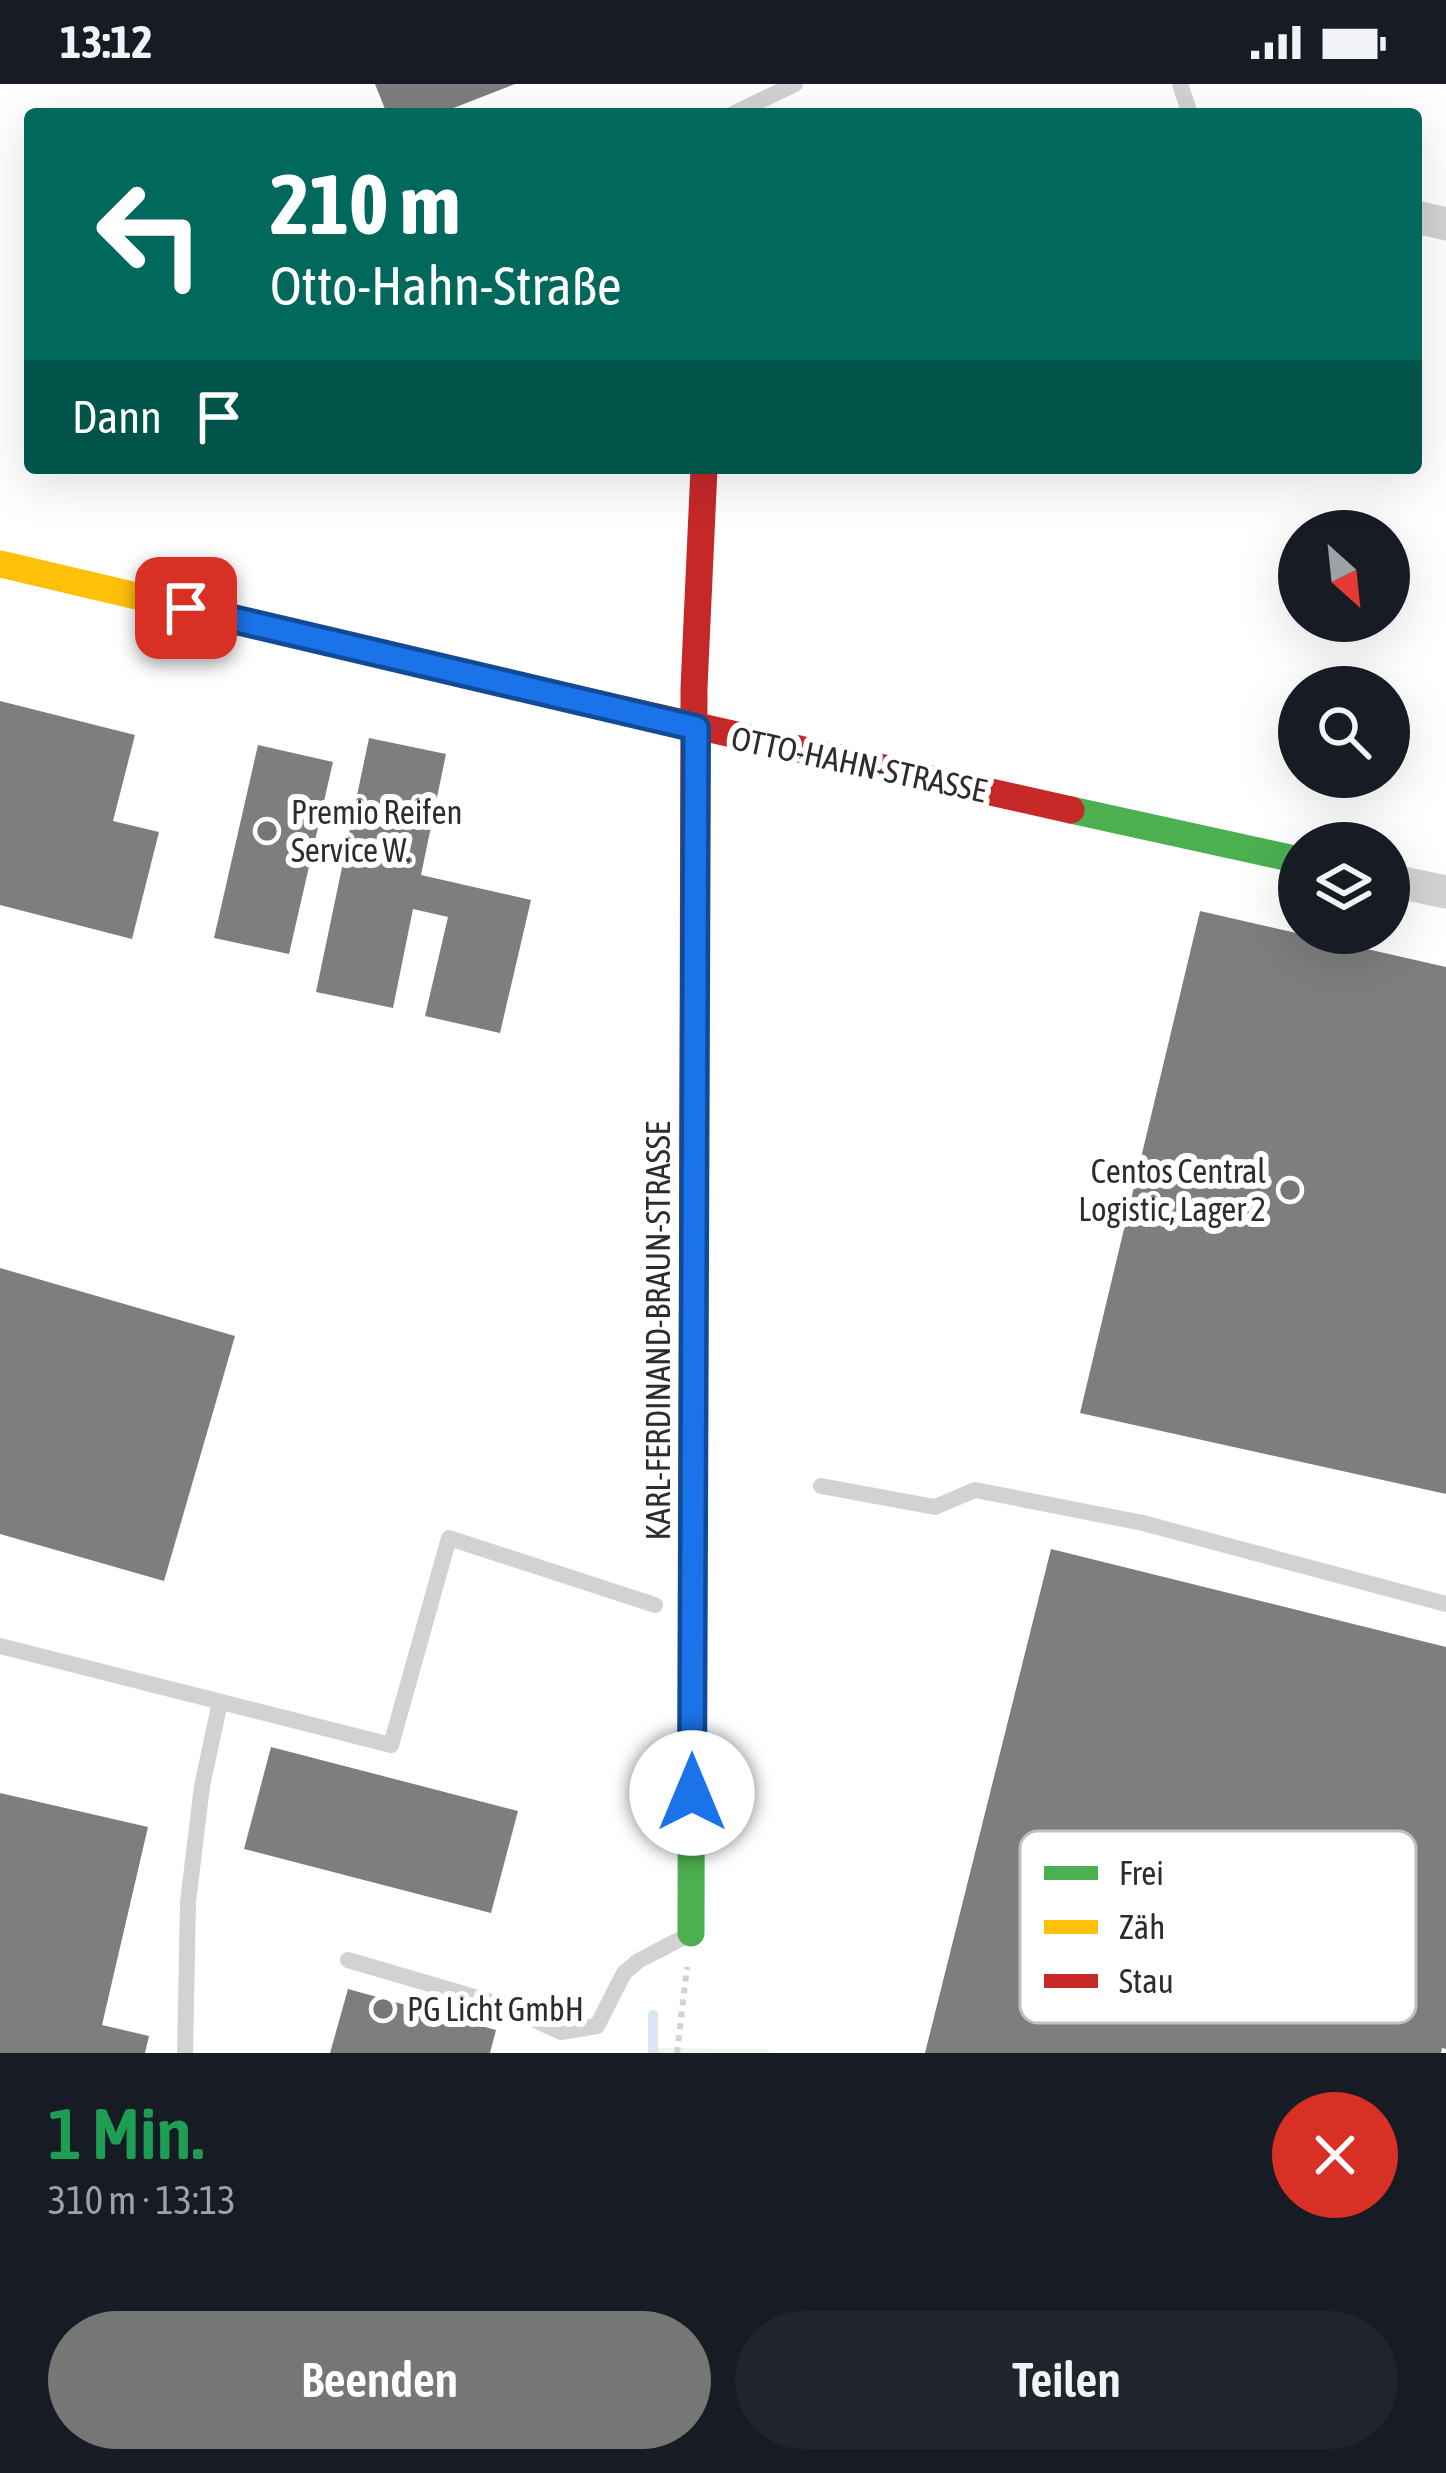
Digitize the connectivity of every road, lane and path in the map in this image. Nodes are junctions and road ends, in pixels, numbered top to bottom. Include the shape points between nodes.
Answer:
1 (795, 84) edge
2 (745, 108) edge
3 (704, 474) edge
4 (0, 564) edge
5 (696, 728) junction
6 (1278, 855) edge
7 (1410, 884) edge
8 (1446, 892) edge
9 (821, 1486) dead end
10 (1446, 1604) edge
11 (655, 1605) dead end
12 (0, 1646) edge
13 (220, 1702) junction
14 (691, 1933) junction
15 (348, 1960) dead end
16 (185, 2053) edge
17 (677, 2053) edge

1 - 2 lane
3 - 5 street, KARL-FERDINAND-BRAUN-STRASSE
4 - 5 street, OTTO-HAHN-STRASSE
5 - 6 street, OTTO-HAHN-STRASSE
5 - 14 street, KARL-FERDINAND-BRAUN-STRASSE
7 - 8 street
9 - 10 lane via 935,1507 975,1490 1143,1523
11 - 13 lane via 449,1538 391,1744
12 - 13 lane
13 - 16 lane via 188,1903
14 - 15 lane via 624,1973 597,2026 561,2032 505,2006
14 - 17 path

